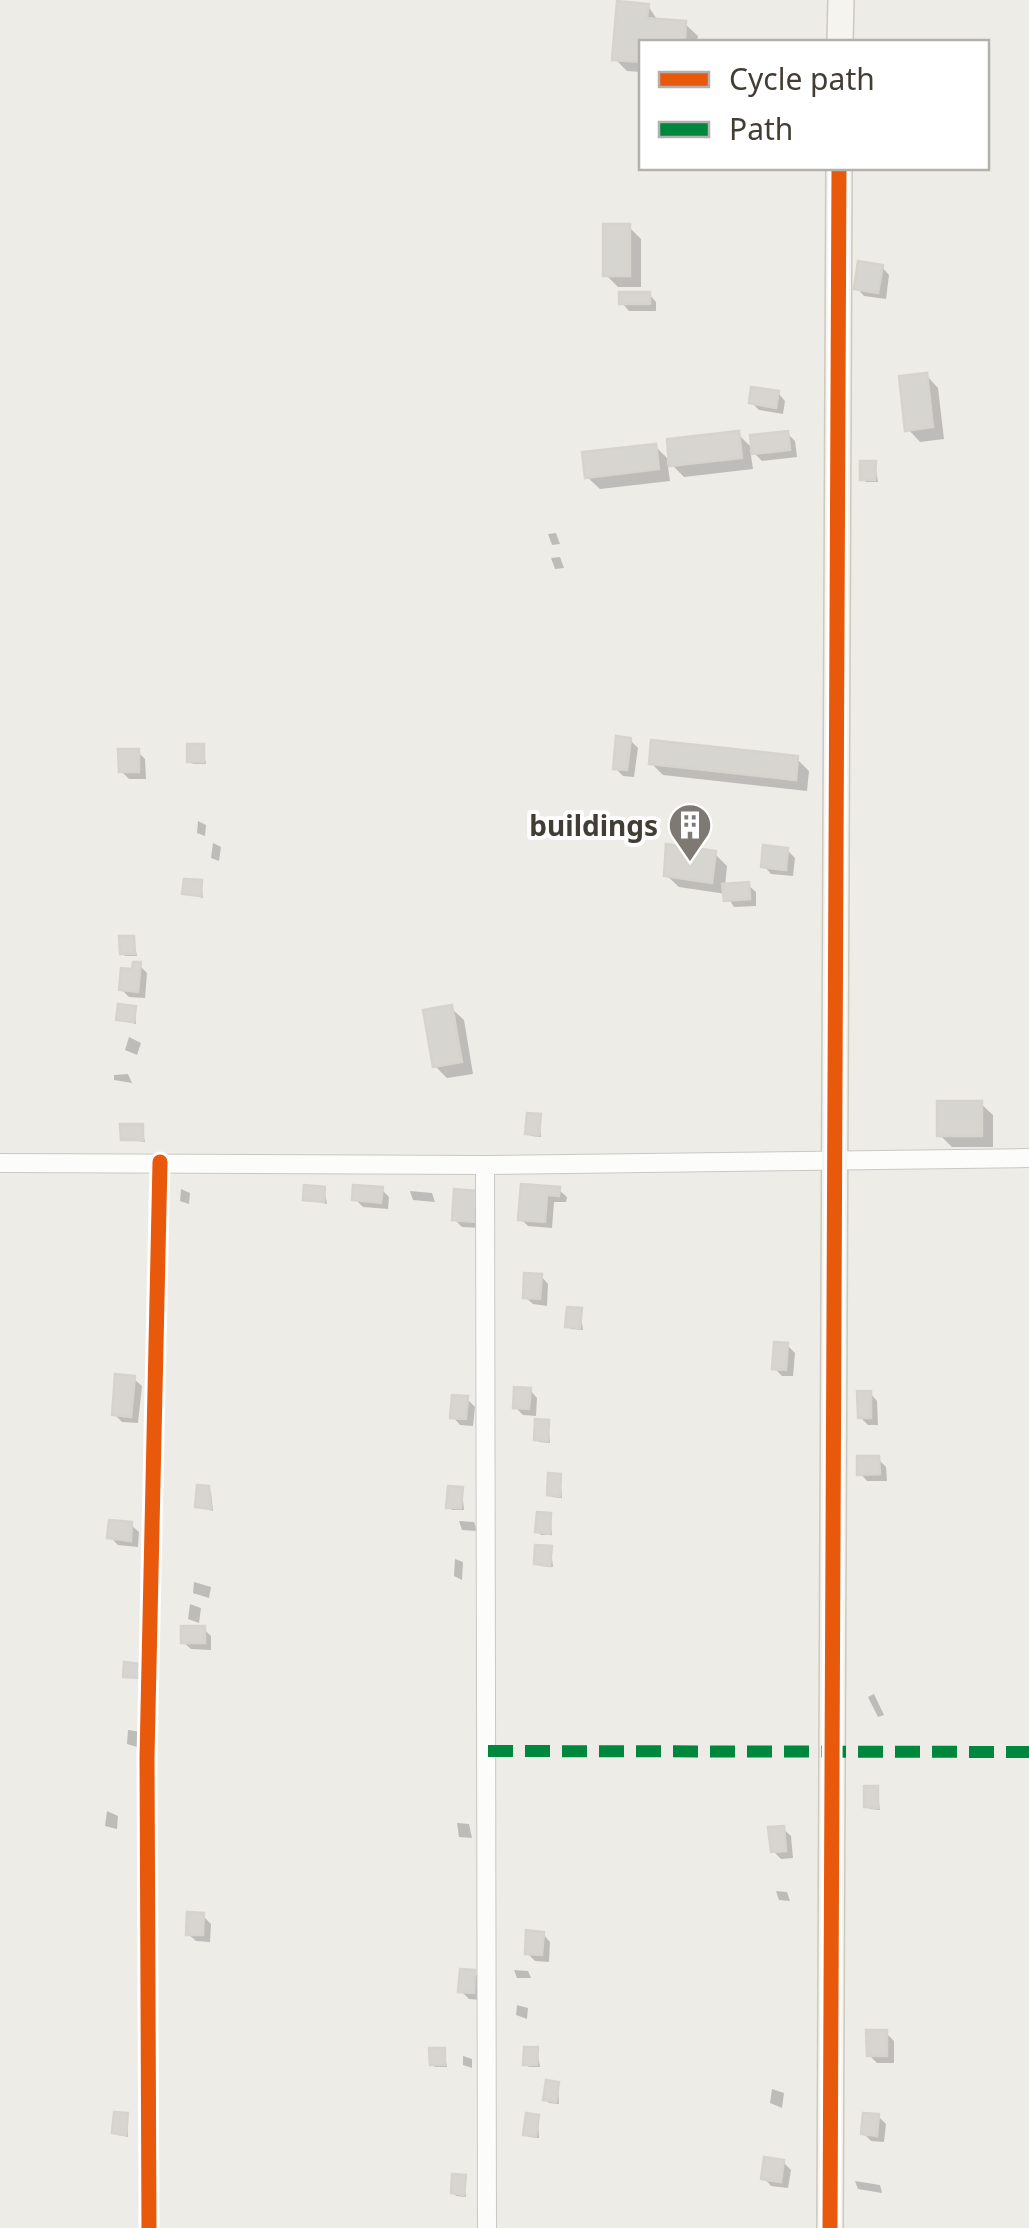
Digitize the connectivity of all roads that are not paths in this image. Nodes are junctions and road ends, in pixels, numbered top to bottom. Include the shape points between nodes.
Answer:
1 (841, 0) edge
2 (840, 40) edge
3 (840, 170) edge
4 (834, 1158) junction
5 (1029, 1158) edge
6 (0, 1162) edge
7 (160, 1162) junction
8 (485, 1164) junction
9 (149, 2228) edge
10 (487, 2228) edge
11 (830, 2228) edge

1 - 2 street
3 - 4 street
4 - 5 street
4 - 8 street
4 - 11 street
6 - 7 street
7 - 8 street
7 - 9 street via 147,1757
8 - 10 street

